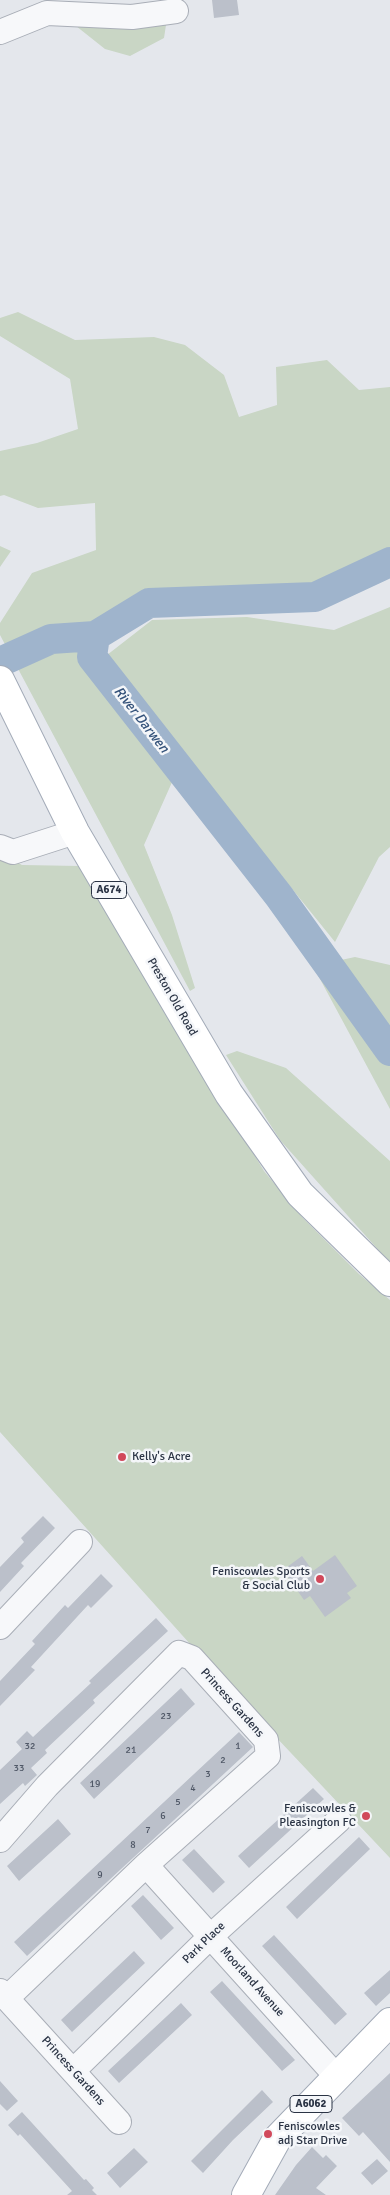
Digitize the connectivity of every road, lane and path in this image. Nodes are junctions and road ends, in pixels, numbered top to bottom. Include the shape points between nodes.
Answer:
1 (176, 11) dead end
2 (0, 32) edge
3 (0, 680) edge
4 (76, 832) junction
5 (0, 847) edge
6 (390, 1282) edge
7 (80, 1542) dead end
8 (0, 1627) edge
9 (339, 1820) dead end
10 (0, 1840) edge
11 (146, 1865) junction
12 (210, 1936) junction
13 (3, 1995) edge
14 (390, 2022) edge
15 (73, 2071) junction
16 (337, 2077) junction
17 (119, 2122) dead end
18 (246, 2195) edge

1 - 2 street via 132,17 47,13
3 - 4 main road, Preston Old Road / A674
4 - 5 street via 13,852
4 - 6 main road, Preston Old Road / A674 via 228,1094 300,1194
7 - 8 street
9 - 12 street, Park Place
10 - 11 street, Princess Gardens via 47,1786 179,1653 192,1658 266,1740 268,1756
11 - 12 street, Moorland Avenue
11 - 13 street, Princess Gardens
12 - 15 street, Park Place
12 - 16 street, Moorland Avenue
13 - 15 street, Princess Gardens
14 - 16 main road, A6062
15 - 17 street, Princess Gardens
16 - 18 main road, A6062 via 277,2138

